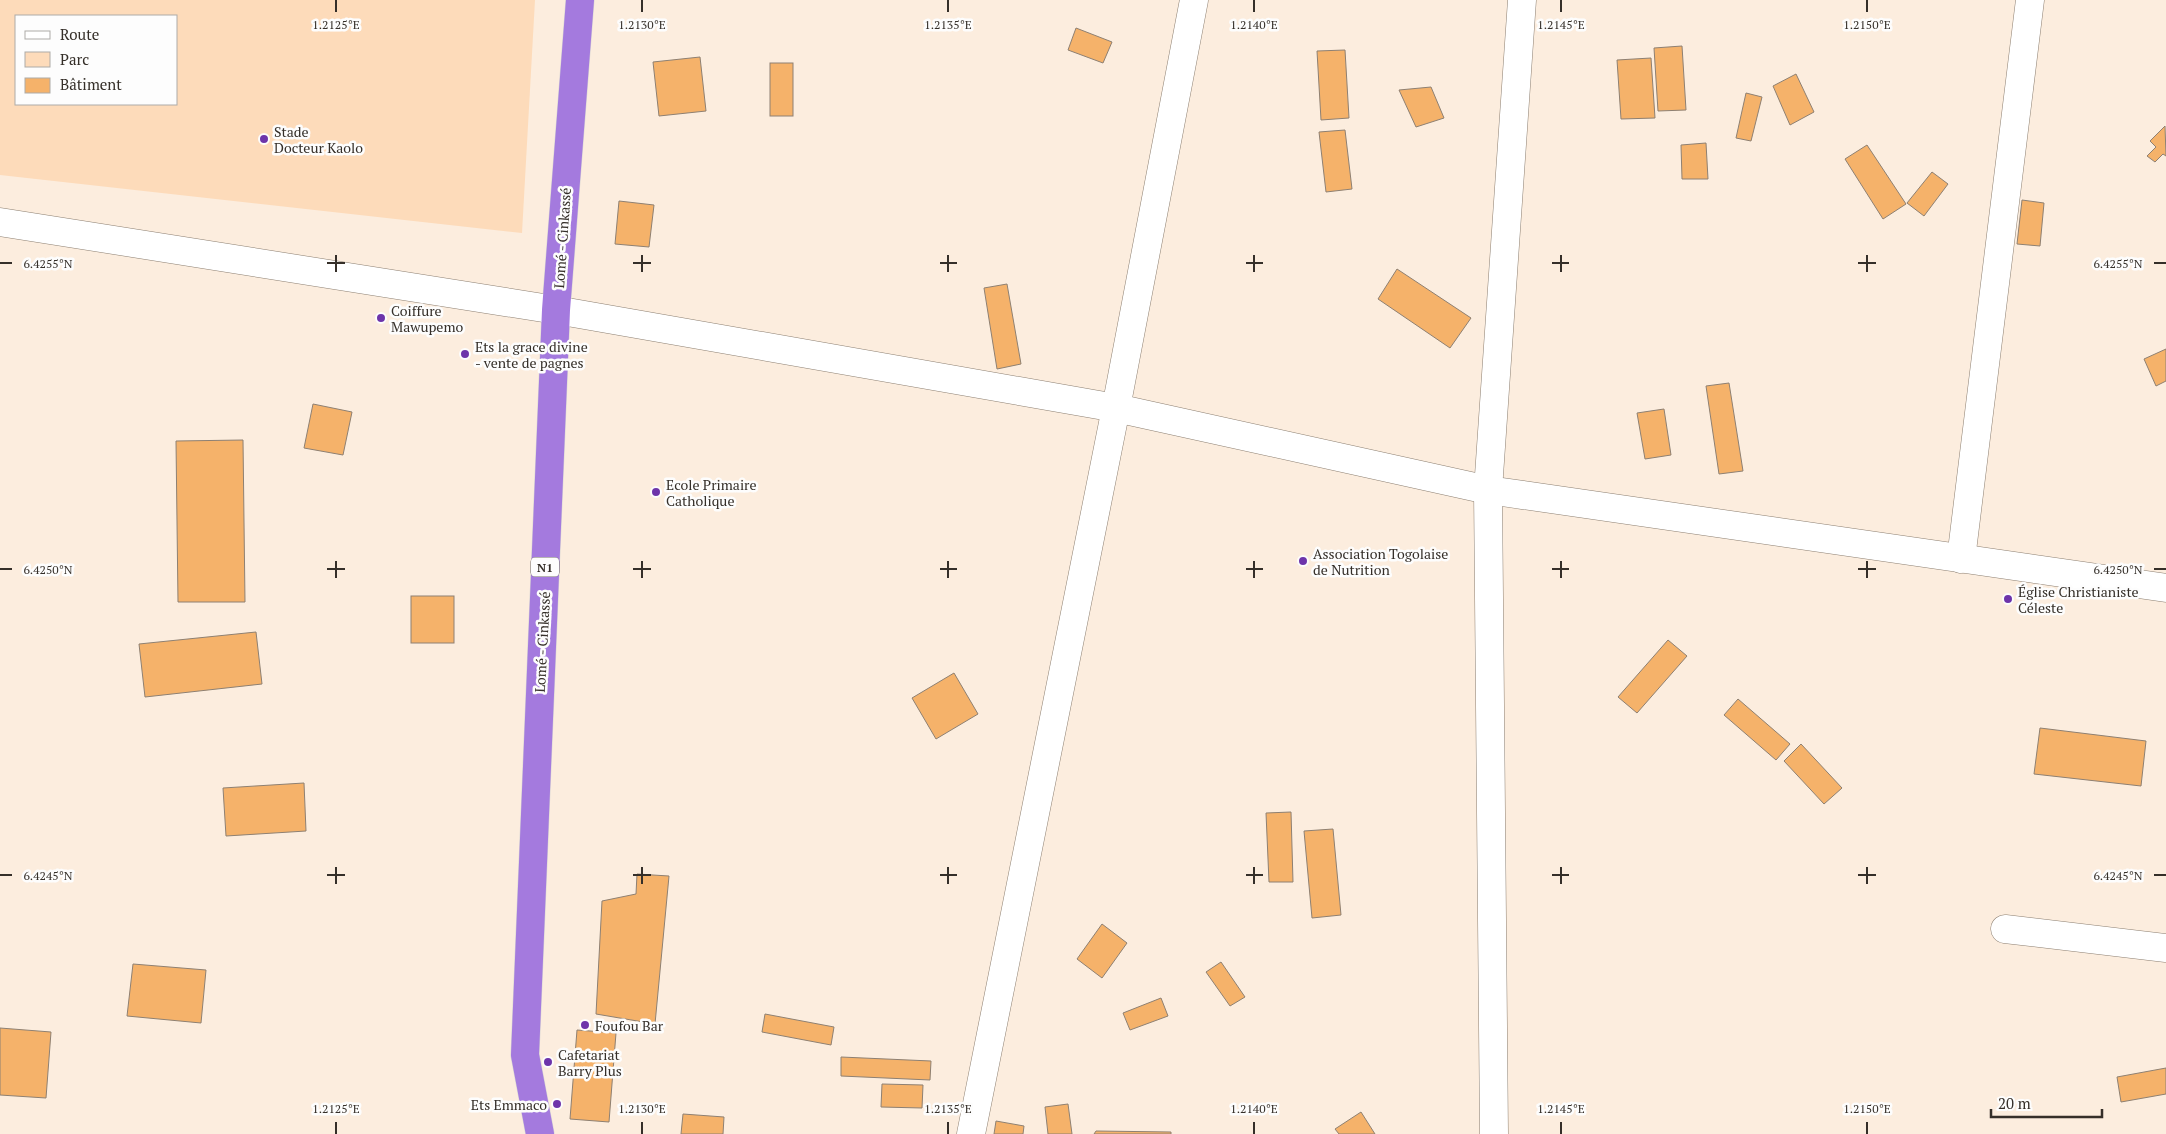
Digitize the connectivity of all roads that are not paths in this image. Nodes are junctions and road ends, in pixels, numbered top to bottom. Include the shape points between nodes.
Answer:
1 (580, 0) edge
2 (1194, 0) edge
3 (1522, 0) edge
4 (2030, 0) edge
5 (0, 222) edge
6 (556, 310) junction
7 (1116, 408) junction
8 (1488, 490) junction
9 (1961, 559) junction
10 (2166, 588) edge
11 (2005, 929) dead end
12 (2166, 948) edge
13 (540, 1134) edge
14 (971, 1134) edge
15 (1494, 1134) edge

1 - 6 highway, Lomé - Cinkassé / N1
2 - 7 street
3 - 8 street
4 - 9 street
5 - 6 street
6 - 7 street
6 - 13 highway, Lomé - Cinkassé / N1 via 525,1055
7 - 8 street
7 - 14 street
8 - 9 street
8 - 15 street
9 - 10 street
11 - 12 street

